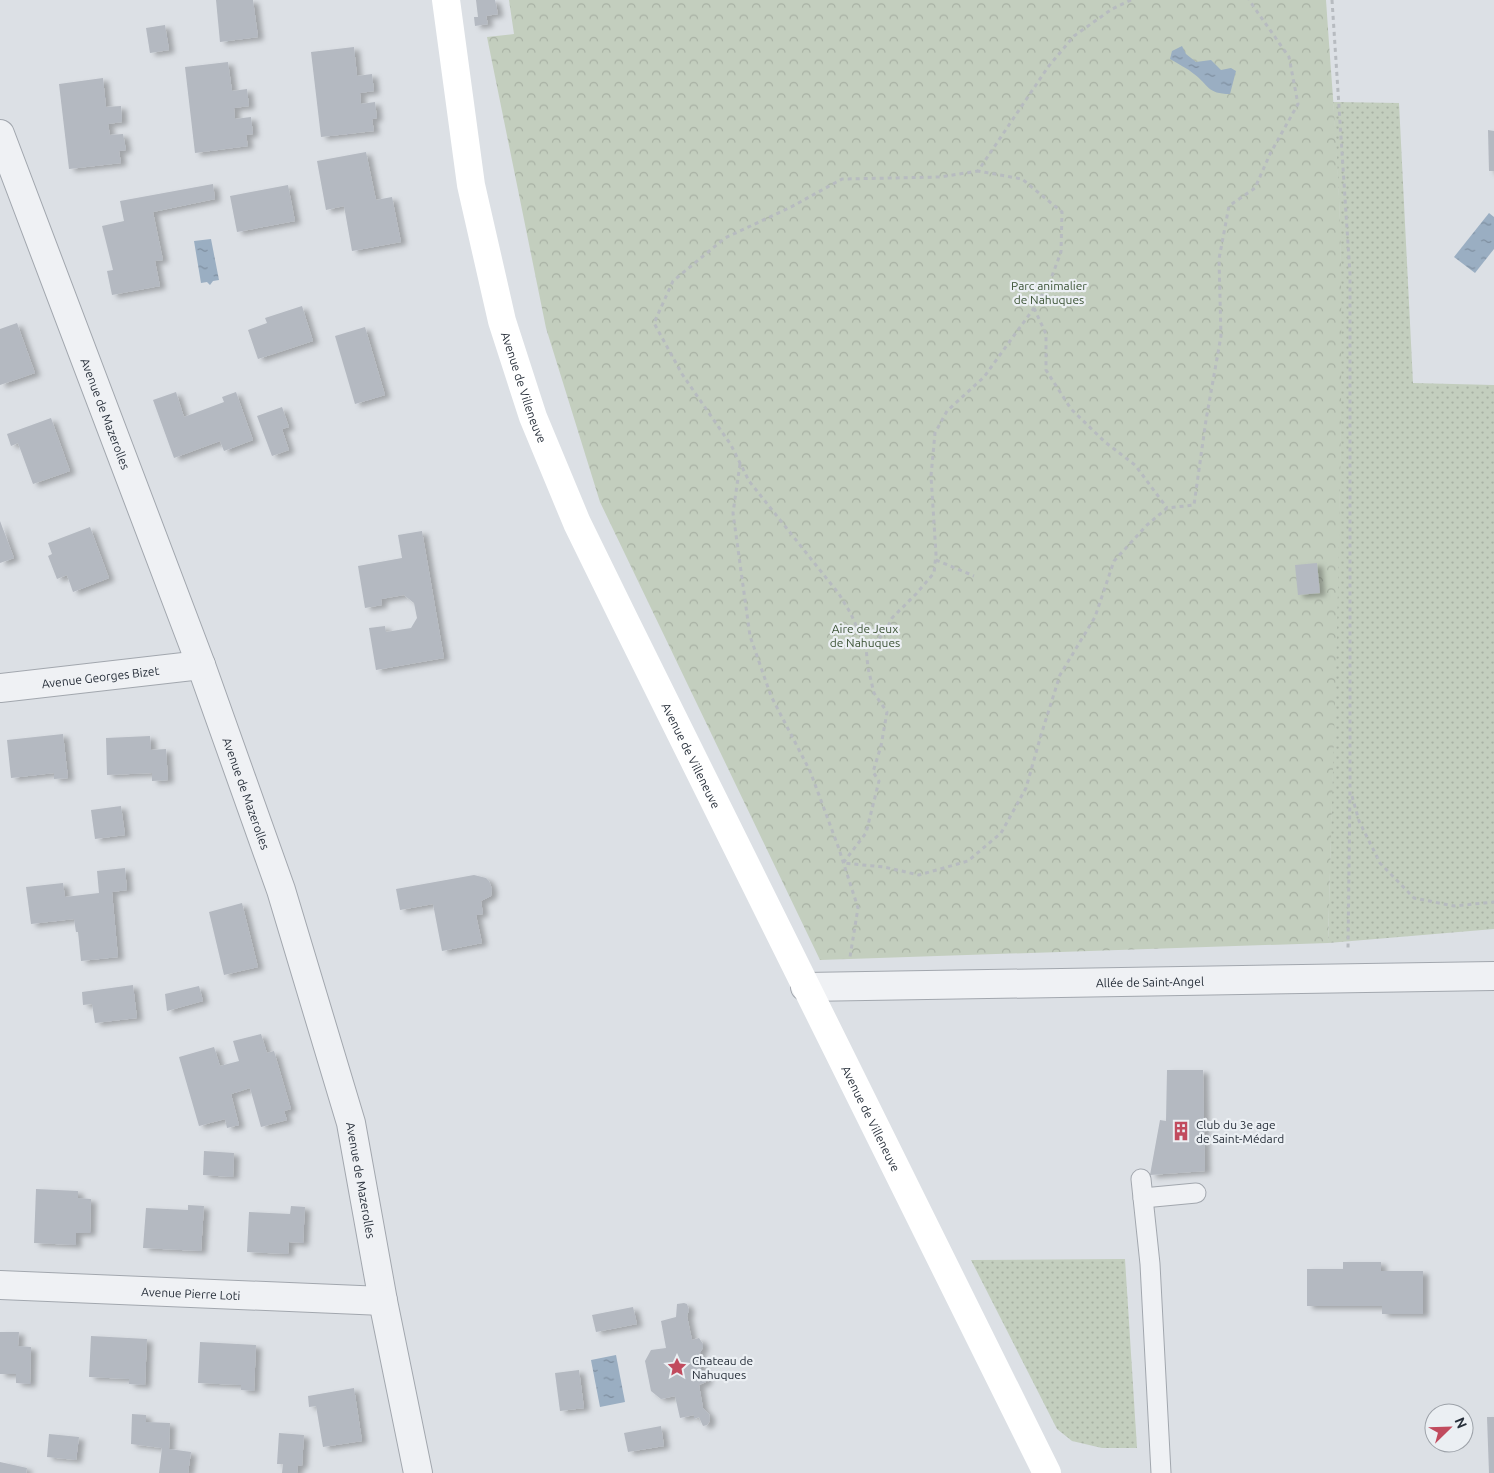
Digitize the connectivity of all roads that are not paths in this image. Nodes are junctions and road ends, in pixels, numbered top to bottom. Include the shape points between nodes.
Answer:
1 (446, 0) edge
2 (0, 134) edge
3 (201, 665) junction
4 (0, 688) edge
5 (1494, 976) edge
6 (805, 987) junction
7 (1196, 1193) dead end
8 (0, 1285) edge
9 (383, 1301) junction
10 (418, 1473) edge
11 (1047, 1473) edge
12 (1161, 1473) edge

1 - 6 main road, Avenue de Villeneuve via 471,185 502,321 533,417 577,523
2 - 3 street, Avenue de Mazerolles
3 - 4 street, Avenue Georges Bizet
3 - 9 street, Avenue de Mazerolles via 281,890 351,1123
5 - 6 street, Allée de Saint-Angel
6 - 11 main road, Avenue de Villeneuve
7 - 12 lane via 1142,1189 1150,1264
8 - 9 street, Avenue Pierre Loti
9 - 10 street, Avenue de Mazerolles

